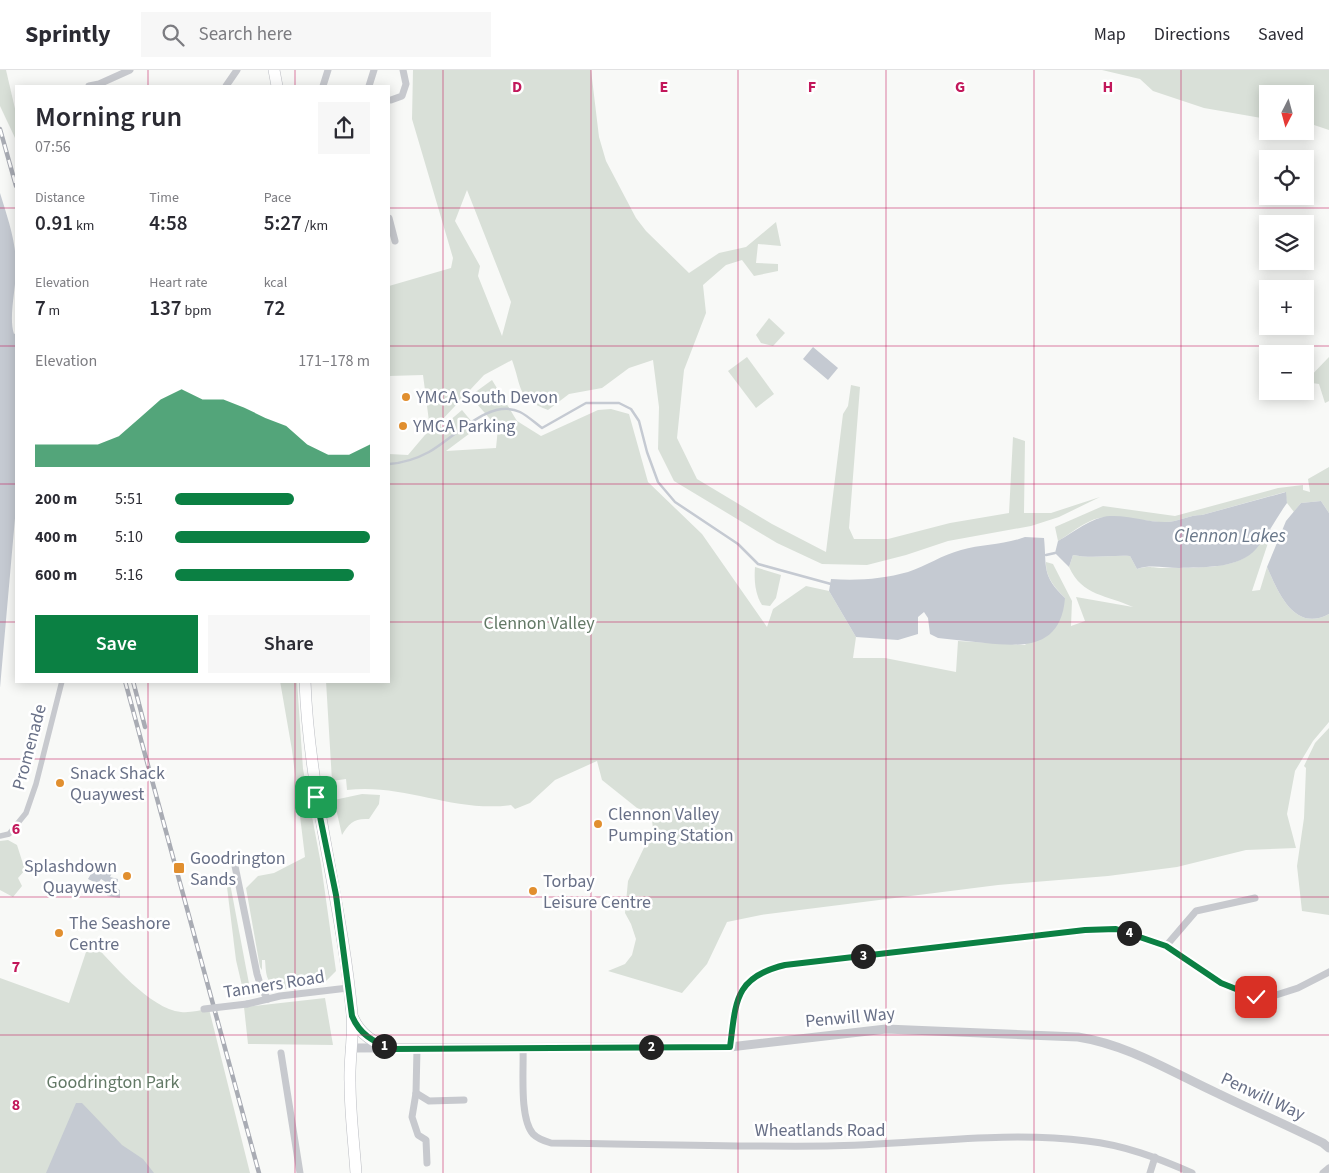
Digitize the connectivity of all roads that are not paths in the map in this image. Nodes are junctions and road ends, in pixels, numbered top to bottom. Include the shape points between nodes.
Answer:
1 (130, 70) edge
2 (237, 70) edge
3 (328, 70) edge
4 (374, 70) edge
5 (403, 70) edge
6 (94, 85) edge
7 (227, 85) edge
8 (323, 85) edge
9 (369, 85) edge
10 (391, 100) dead end
11 (390, 222) edge
12 (395, 241) dead end
13 (61, 683) edge
14 (305, 683) edge
15 (0, 836) edge
16 (235, 866) dead end
17 (1255, 898) dead end
18 (1166, 946) junction
19 (1329, 972) edge
20 (348, 988) junction
21 (268, 999) junction
22 (204, 1009) dead end
23 (352, 1016) junction
24 (730, 1047) junction
25 (350, 1048) junction
26 (523, 1048) junction
27 (391, 1049) junction
28 (417, 1049) junction
29 (281, 1053) dead end
30 (416, 1093) junction
31 (464, 1100) dead end
32 (1329, 1148) edge
33 (1155, 1156) junction
34 (427, 1163) dead end
35 (1329, 1168) edge
36 (300, 1173) edge
37 (356, 1173) edge
38 (1150, 1173) edge
39 (1192, 1173) edge
40 (1323, 1173) edge

1 - 6 street
2 - 7 street
3 - 8 street
4 - 9 street
5 - 10 street via 406,84 402,96
11 - 12 street
13 - 15 street, Promenade via 26,812 9,834
14 - 20 main road via 310,755 336,895
16 - 21 street via 257,974
17 - 18 street via 1196,911
18 - 19 street via 1221,983 1256,997 1273,996 1298,988
18 - 24 street via 1116,929 1085,930 766,969 750,980 740,993
20 - 21 street, Tanners Road
20 - 23 main road
21 - 22 street, Tanners Road, bridge
23 - 25 main road
23 - 27 main road via 358,1029 370,1040
24 - 26 street, Penwill Way
24 - 32 street, Penwill Way via 886,1028 1086,1038 1144,1058 1274,1118
25 - 27 street, Penwill Way
25 - 37 main road
26 - 28 street, Penwill Way
26 - 33 street, Wheatlands Road via 526,1118 534,1134 551,1143 826,1146 1003,1137 1089,1141
27 - 28 street, Penwill Way
28 - 30 street
29 - 36 street
30 - 31 street via 429,1101
30 - 34 street via 412,1117 418,1135 426,1140
33 - 38 street
33 - 39 street, Wheatlands Road
35 - 40 street

